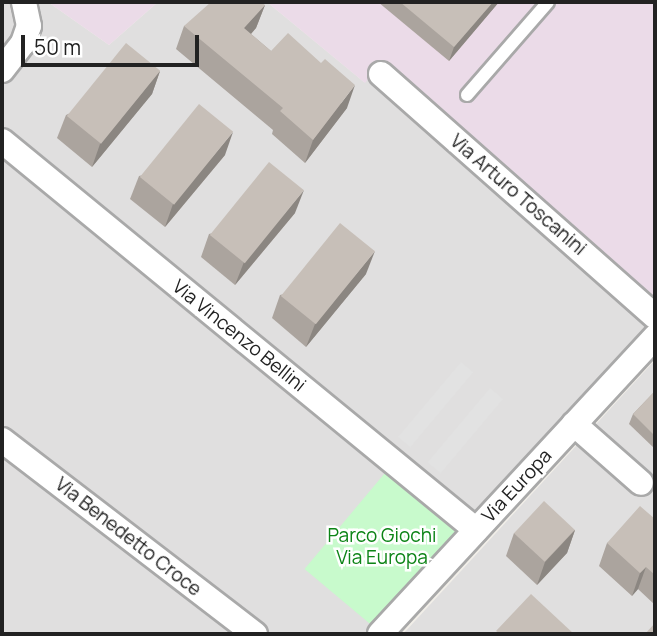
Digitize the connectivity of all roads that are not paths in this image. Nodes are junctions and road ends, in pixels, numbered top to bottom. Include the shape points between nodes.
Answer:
1 (24, 2) edge
2 (548, 2) edge
3 (2, 71) edge
4 (381, 74) dead end
5 (467, 95) dead end
6 (2, 141) edge
7 (655, 316) edge
8 (655, 337) edge
9 (574, 424) junction
10 (2, 440) edge
11 (641, 483) dead end
12 (476, 530) junction
13 (255, 634) edge
14 (380, 634) edge

1 - 3 street via 29,26 23,43
2 - 5 lane
4 - 7 street, Via Arturo Toscanini
6 - 12 street, Via Vincenzo Bellini
8 - 9 street, Via Europa
9 - 11 street
9 - 12 street, Via Europa
10 - 13 street, Via Benedetto Croce
12 - 14 street, Via Europa

